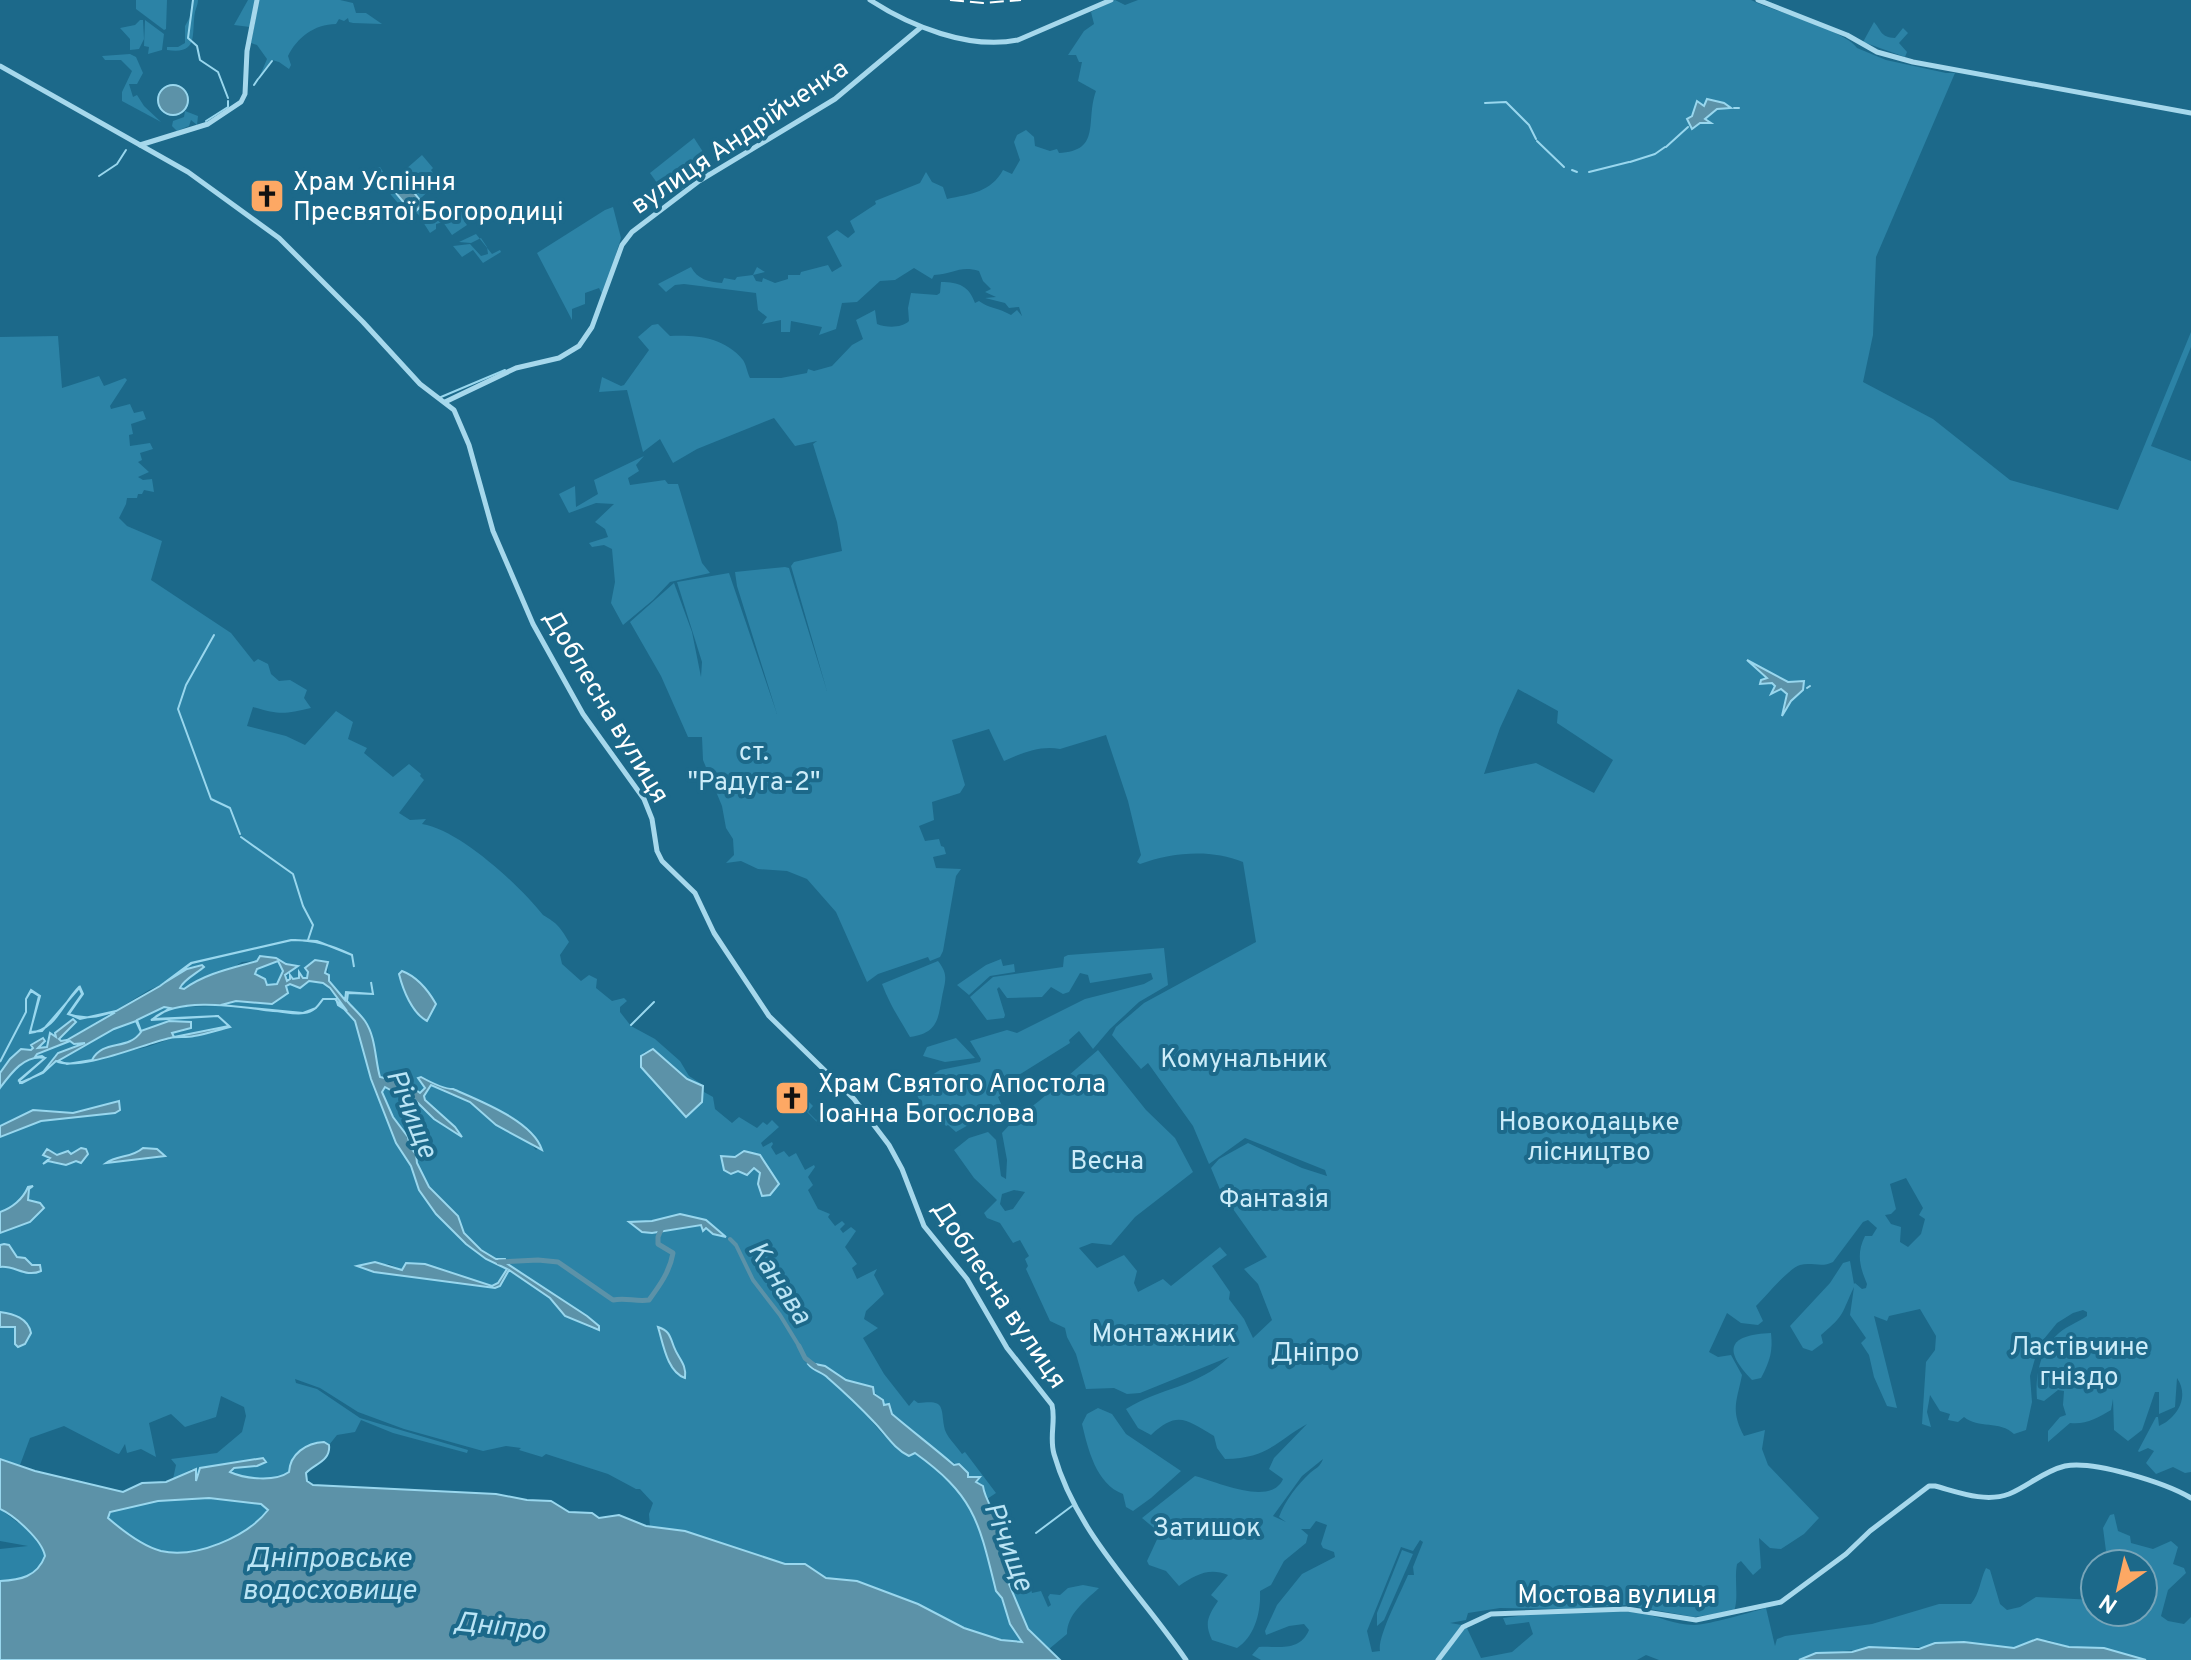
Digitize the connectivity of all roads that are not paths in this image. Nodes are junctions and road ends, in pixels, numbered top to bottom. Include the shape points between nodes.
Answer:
1 (257, 0) edge
2 (870, 0) edge
3 (1111, 0) edge
4 (1758, 0) edge
5 (920, 28) junction
6 (0, 66) edge
7 (2191, 113) edge
8 (140, 145) junction
9 (445, 402) junction
10 (2191, 1498) edge
11 (1186, 1660) edge
12 (1438, 1660) edge

1 - 8 street via 241,102 208,124
2 - 5 street
3 - 5 street via 1009,42
4 - 7 street via 1885,55
5 - 9 street, вулиця Андрійченка via 835,99 699,181 632,232 579,346
6 - 8 street
8 - 9 street via 196,177 286,243 420,384
9 - 11 street, Доблесна вулиця via 460,421 493,531 544,646 577,704 644,799 662,861 695,893 714,933 769,1016 854,1099 897,1157 924,1226 967,1279 1007,1348 1052,1405 1055,1457 1096,1542
10 - 12 street, Мостова вулиця via 2150,1481 2082,1465 2056,1469 1999,1497 1929,1486 1781,1602 1696,1620 1627,1609 1491,1614 1463,1627

